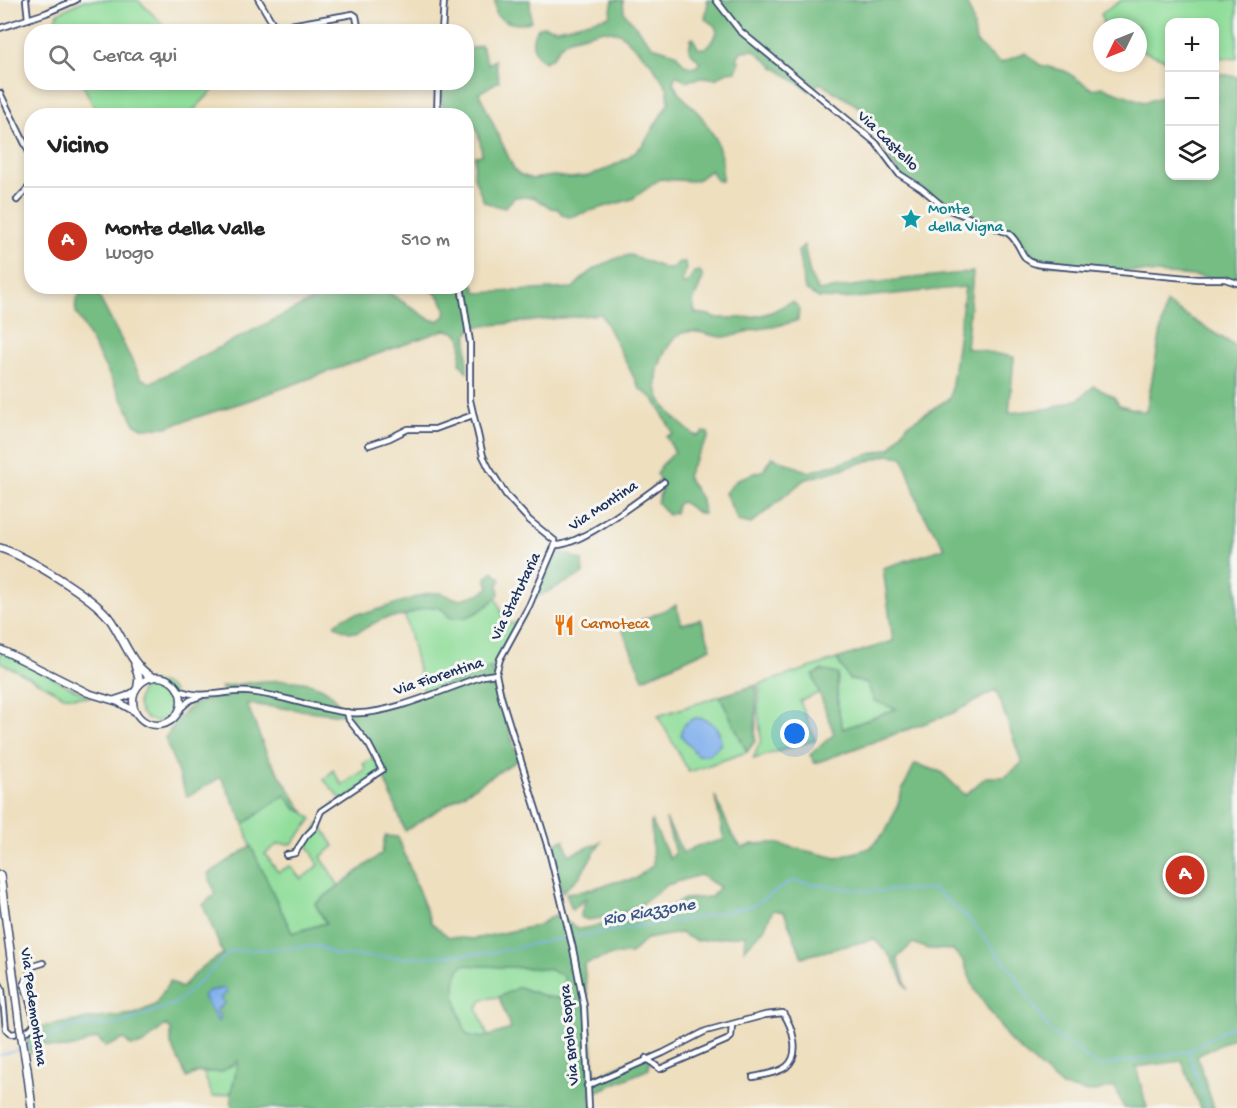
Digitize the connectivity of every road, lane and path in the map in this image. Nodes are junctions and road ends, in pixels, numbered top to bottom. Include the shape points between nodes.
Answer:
1 (26, 0) edge
2 (76, 0) edge
3 (260, 0) edge
4 (444, 0) edge
5 (716, 0) edge
6 (28, 19) junction
7 (273, 24) edge
8 (307, 24) edge
9 (358, 24) edge
10 (442, 24) edge
11 (0, 28) edge
12 (438, 90) edge
13 (0, 93) edge
14 (437, 108) edge
15 (24, 142) edge
16 (24, 193) edge
17 (17, 200) dead end
18 (1237, 284) edge
19 (462, 294) edge
20 (473, 415) junction
21 (369, 445) dead end
22 (664, 482) dead end
23 (555, 545) junction
24 (0, 550) edge
25 (0, 649) edge
26 (135, 662) junction
27 (496, 674) junction
28 (152, 677) junction
29 (136, 688) junction
30 (177, 689) junction
31 (204, 695) junction
32 (112, 700) junction
33 (180, 709) junction
34 (134, 711) junction
35 (347, 712) junction
36 (286, 855) dead end
37 (0, 875) edge
38 (568, 925) joint
39 (43, 963) dead end
40 (0, 985) edge
41 (732, 1025) junction
42 (646, 1058) junction
43 (753, 1077) dead end
44 (587, 1086) junction
45 (32, 1108) edge
46 (589, 1108) edge

1 - 6 street
2 - 6 street
3 - 7 street
4 - 10 street
5 - 18 street, Via Castello via 740,31 876,143 899,174 945,208 1008,233 1029,262 1225,279
6 - 11 street
8 - 9 street via 353,15
12 - 14 street
13 - 15 street
16 - 17 street
19 - 20 street, Via Statutaria via 469,335
20 - 21 street via 432,430 408,429
20 - 23 street, Via Statutaria via 483,456 500,485 529,520 553,538
22 - 23 street, Via Montina via 586,534 564,545
23 - 27 street, Via Statutaria
24 - 26 main road via 29,561 96,604
25 - 32 street, Via Fiorentina via 80,690
26 - 28 main road
26 - 29 main road via 139,678
27 - 35 street, Via Fiorentina via 384,710
27 - 38 street, Via Fiorentina
28 - 29 street
28 - 30 street, Via Fiorentina via 167,679
29 - 32 street via 127,696
29 - 34 street
30 - 31 street, Via Fiorentina via 190,695
30 - 33 street
31 - 33 street, Via Fiorentina
31 - 35 street, Via Fiorentina via 278,695
32 - 34 street, Via Fiorentina
33 - 34 street, Via Fiorentina via 170,722 158,726 145,723
35 - 36 street via 382,770 321,810 314,828 295,853
37 - 45 main road, Via Pedemontana, bridge
38 - 44 street, Via Brolo Sopra via 584,1006
39 - 40 street via 33,966 24,983 35,1021 29,1031 11,1034 6,1029
41 - 42 street via 706,1031
41 - 42 street via 727,1040 660,1069
41 - 43 street via 783,1013 788,1020 795,1043 790,1062 785,1068
42 - 44 street
44 - 46 street, Via Brolo Sopra

